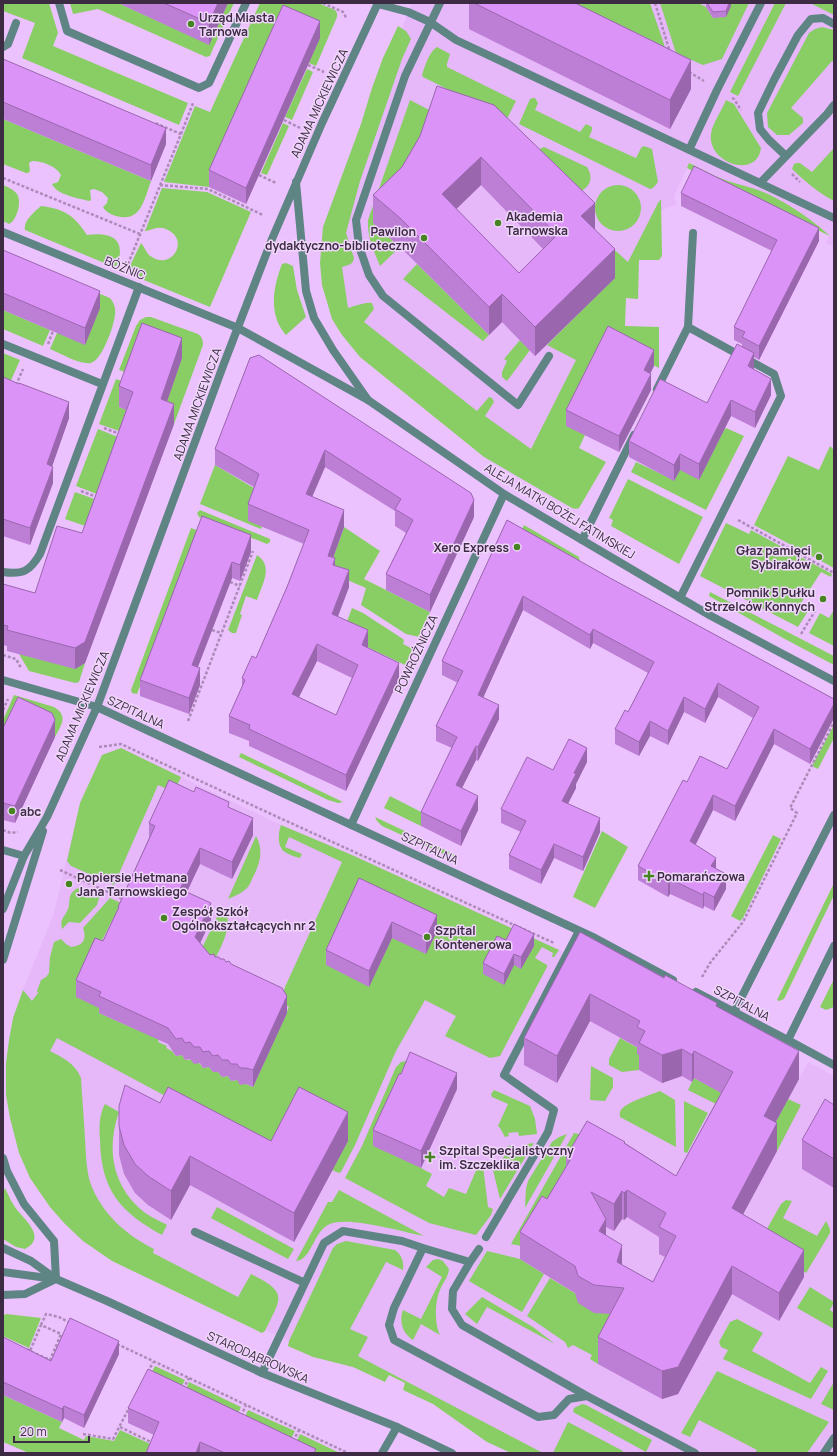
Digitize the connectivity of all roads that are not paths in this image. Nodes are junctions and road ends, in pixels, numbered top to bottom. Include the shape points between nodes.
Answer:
1 (59, 3) edge
2 (246, 3) edge
3 (376, 3) edge
4 (440, 3) edge
5 (761, 3) edge
6 (430, 22) junction
7 (16, 23) dead end
8 (834, 24) edge
9 (3, 47) edge
10 (834, 105) edge
11 (690, 150) junction
12 (786, 156) junction
13 (296, 181) junction
14 (760, 183) junction
15 (834, 218) edge
16 (3, 232) edge
17 (693, 233) dead end
18 (139, 287) junction
19 (688, 327) junction
20 (238, 328) junction
21 (3, 344) edge
22 (549, 356) dead end
23 (102, 384) junction
24 (652, 399) edge
25 (368, 400) junction
26 (638, 427) edge
27 (504, 494) junction
28 (582, 540) junction
29 (3, 572) edge
30 (680, 598) junction
31 (3, 680) edge
32 (834, 681) edge
33 (98, 707) junction
34 (834, 815) edge
35 (47, 817) junction
36 (351, 825) junction
37 (3, 850) edge
38 (24, 856) junction
39 (3, 909) edge
40 (579, 931) junction
41 (834, 946) edge
42 (3, 960) edge
43 (734, 1012) junction
44 (788, 1040) junction
45 (834, 1065) edge
46 (3, 1158) edge
47 (195, 1232) dead end
48 (486, 1237) dead end
49 (3, 1248) edge
50 (423, 1248) junction
51 (479, 1249) dead end
52 (470, 1262) junction
53 (3, 1272) edge
54 (56, 1279) junction
55 (304, 1283) junction
56 (3, 1294) edge
57 (262, 1373) junction
58 (587, 1396) junction
59 (397, 1427) junction
60 (834, 1438) edge
61 (382, 1453) edge
62 (452, 1453) edge
63 (695, 1453) edge
64 (824, 1453) edge

1 - 2 street via 68,31 199,88 209,83
3 - 6 street via 408,12
3 - 13 street, ADAMA MICKIEWICZA
4 - 6 street
5 - 11 street
6 - 11 street via 456,40
6 - 22 street via 405,76 356,220 359,246 369,275 383,296 518,404
7 - 9 street via 8,44
8 - 12 street via 823,18 811,19 798,36 758,113 760,129
10 - 12 street
11 - 14 street
12 - 14 street
13 - 20 street, ADAMA MICKIEWICZA
13 - 25 street via 306,291 314,318 332,350
14 - 15 street
16 - 18 street, BÓŻNIC
17 - 19 street
18 - 20 street, BÓŻNIC
18 - 23 street
19 - 24 street
19 - 30 street via 774,374 780,396
20 - 25 street, ALEJA MATKI BOŻEJ FATIMSKIEJ
20 - 33 street, ADAMA MICKIEWICZA
21 - 23 street
23 - 29 street via 40,554 33,566 24,572
25 - 27 street, ALEJA MATKI BOŻEJ FATIMSKIEJ
26 - 28 street
27 - 28 street, ALEJA MATKI BOŻEJ FATIMSKIEJ
27 - 36 street, POWROŹNICZA
28 - 30 street, ALEJA MATKI BOŻEJ FATIMSKIEJ
30 - 32 street, ALEJA MATKI BOŻEJ FATIMSKIEJ
31 - 33 street, SZPITALNA
33 - 35 street, ADAMA MICKIEWICZA
33 - 36 street, SZPITALNA
34 - 43 street
35 - 38 street, ADAMA MICKIEWICZA
35 - 42 street, ADAMA MICKIEWICZA
36 - 40 street, SZPITALNA
37 - 38 street
38 - 39 street, ADAMA MICKIEWICZA
40 - 43 street, SZPITALNA
40 - 48 street via 504,1074 554,1110 548,1132
41 - 44 street
43 - 44 street, SZPITALNA
44 - 45 street, SZPITALNA
46 - 54 street via 24,1204 54,1241
47 - 55 street
49 - 54 street, STARODĄBROWSKA via 31,1261
50 - 52 street
50 - 55 street via 402,1241 343,1231 324,1244
50 - 58 street via 394,1308 389,1325 394,1340 538,1417 554,1415 569,1399
51 - 52 street
52 - 58 street via 453,1291 452,1309 462,1325
53 - 54 street, STARODĄBROWSKA
54 - 56 street via 25,1294
54 - 57 street, STARODĄBROWSKA
55 - 57 street
57 - 59 street, STARODĄBROWSKA
58 - 63 street
59 - 61 street
59 - 62 street, STARODĄBROWSKA
60 - 64 street

